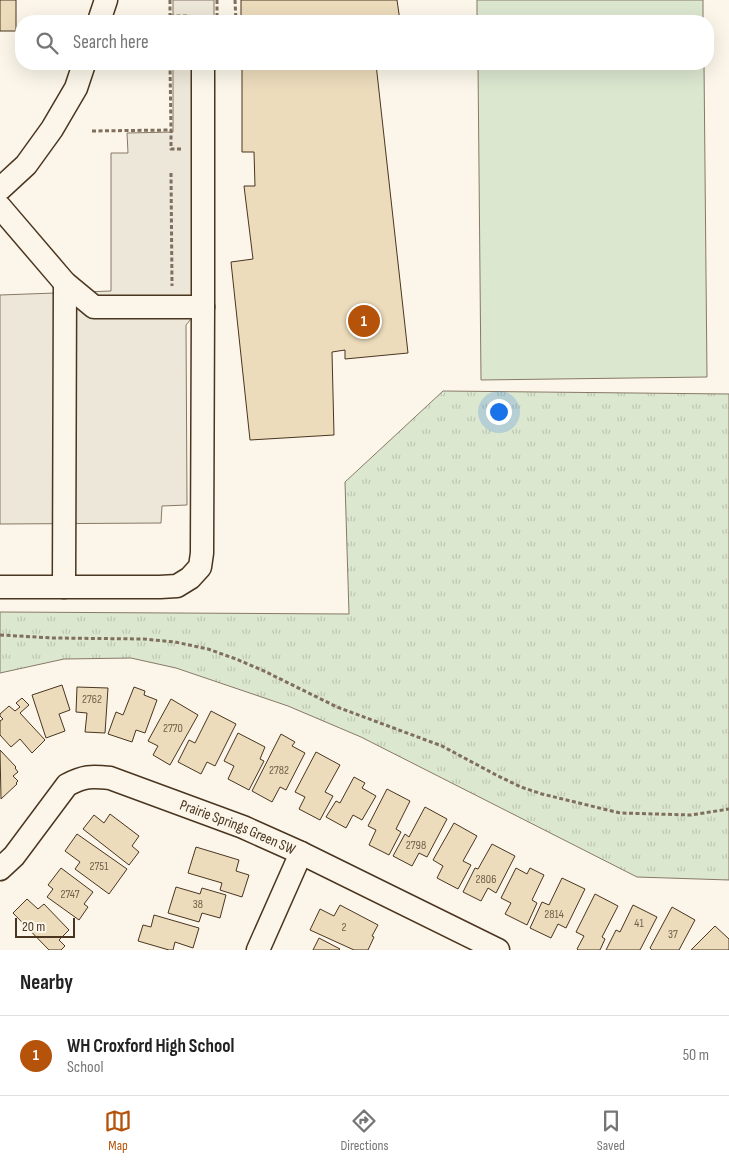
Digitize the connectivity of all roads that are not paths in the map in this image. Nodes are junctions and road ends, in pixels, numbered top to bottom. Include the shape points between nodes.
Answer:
1 (106, 0) edge
2 (101, 15) edge
3 (82, 70) edge
4 (203, 70) edge
5 (0, 189) edge
6 (0, 207) edge
7 (65, 283) junction
8 (203, 307) junction
9 (0, 587) edge
10 (64, 587) junction
11 (301, 853) junction
12 (0, 870) edge
13 (258, 950) edge
14 (498, 950) edge

1 - 2 street
3 - 5 street via 76,88 52,129 26,165
4 - 8 street
6 - 7 street
7 - 8 street via 94,307
7 - 10 street
8 - 10 street via 200,567 177,586
9 - 10 street
11 - 12 street, Prairie Springs Green SW via 243,827 110,778 94,776 80,778 67,786
11 - 13 street
11 - 14 street, Prairie Springs Green SW

